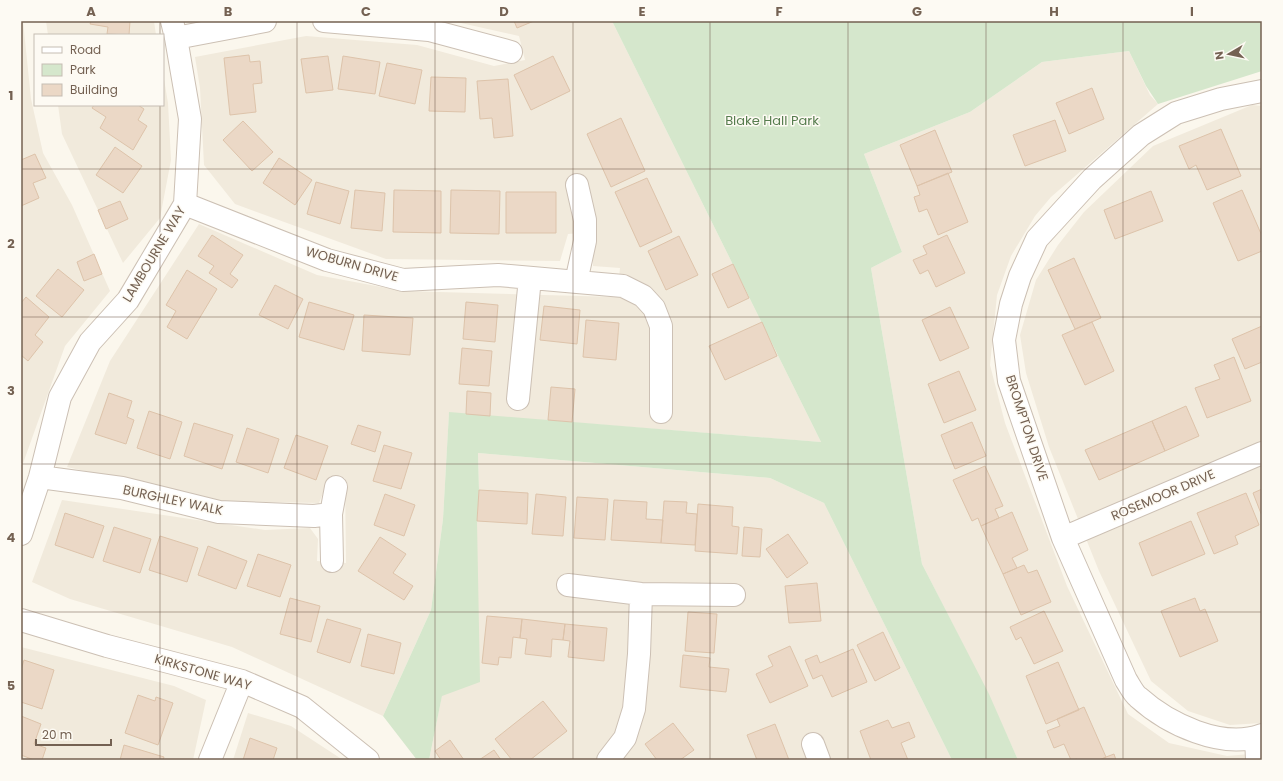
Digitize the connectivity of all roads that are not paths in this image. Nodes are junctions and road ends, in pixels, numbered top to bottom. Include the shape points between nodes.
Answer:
1 (265, 21) edge
2 (324, 21) edge
3 (429, 25) edge
4 (174, 29) edge
5 (511, 52) dead end
6 (1262, 91) edge
7 (577, 185) dead end
8 (185, 204) junction
9 (530, 278) junction
10 (576, 282) junction
11 (518, 399) dead end
12 (661, 412) dead end
13 (1262, 453) edge
14 (40, 476) junction
15 (336, 487) dead end
16 (331, 514) junction
17 (21, 534) edge
18 (1063, 538) junction
19 (332, 561) dead end
20 (568, 585) dead end
21 (641, 594) junction
22 (734, 595) dead end
23 (21, 620) edge
24 (242, 681) junction
25 (1259, 736) edge
26 (210, 760) edge
27 (368, 760) edge
28 (608, 760) edge
29 (1257, 760) edge

1 - 4 street
2 - 3 street
3 - 5 street
4 - 8 street, LAMBOURNE WAY via 190,119
6 - 18 street, BROMPTON DRIVE via 1221,99 1176,113 1141,135 1092,179 1037,239 1020,276 1004,340 1009,381
7 - 10 street via 586,220 585,241
8 - 9 street, WOBURN DRIVE via 327,260 403,280 498,275
8 - 14 street, LAMBOURNE WAY via 128,300 90,342 60,398
9 - 10 street, WOBURN DRIVE
9 - 11 street
10 - 12 street, WOBURN DRIVE via 623,286 643,296 654,308 661,326
13 - 18 street, ROSEMOOR DRIVE
14 - 16 street, BURGHLEY WALK via 122,488 219,512 314,516
14 - 17 street, LAMBOURNE WAY
15 - 16 street
16 - 19 street
18 - 25 street, BROMPTON DRIVE via 1126,680 1138,697 1172,722 1200,734 1235,740
20 - 21 street
21 - 22 street
21 - 28 street via 640,654 634,709 625,738
23 - 24 street, KIRKSTONE WAY via 107,646
24 - 26 street
24 - 27 street, KIRKSTONE WAY via 302,707
25 - 29 street

